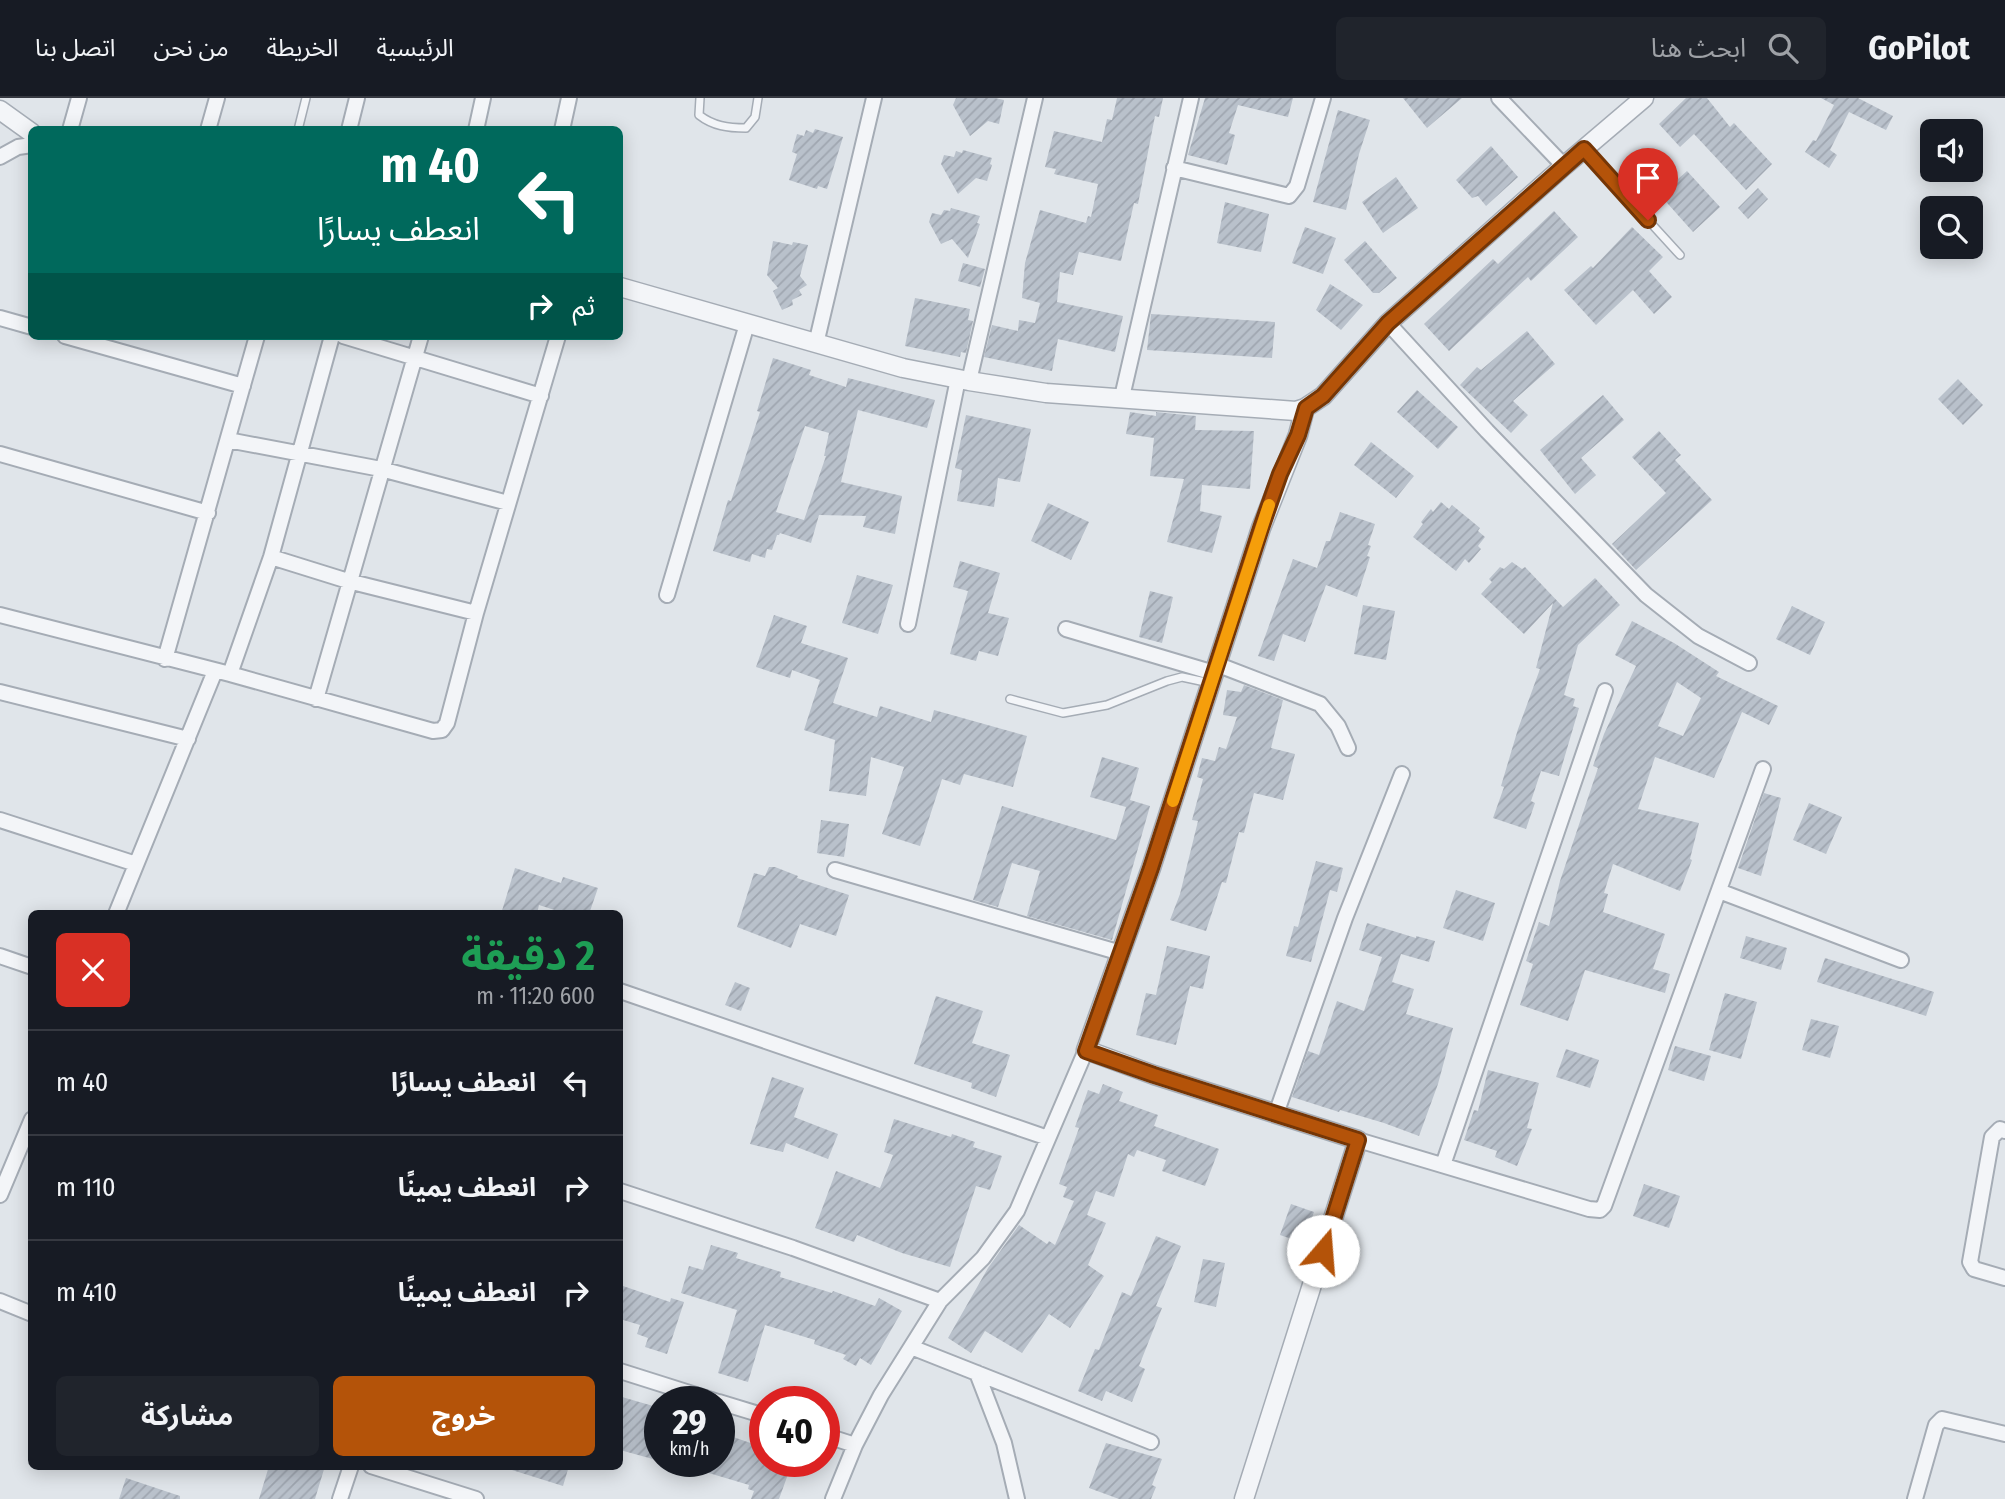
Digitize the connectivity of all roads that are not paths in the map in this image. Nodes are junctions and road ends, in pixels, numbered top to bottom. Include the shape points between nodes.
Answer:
1 (79, 98) edge
2 (218, 98) edge
3 (306, 98) edge
4 (357, 98) edge
5 (483, 98) edge
6 (569, 98) edge
7 (700, 98) edge
8 (758, 98) edge
9 (874, 98) edge
10 (1035, 98) edge
11 (1191, 98) edge
12 (1323, 98) edge
13 (1499, 98) edge
14 (1644, 98) edge
15 (2, 106) edge
16 (71, 126) edge
17 (209, 126) edge
18 (299, 126) edge
19 (350, 126) edge
20 (477, 126) edge
21 (563, 126) edge
22 (28, 129) edge
23 (28, 146) edge
24 (1584, 149) junction
25 (0, 157) edge
26 (1564, 166) junction
27 (1174, 168) junction
28 (1680, 255) dead end
29 (623, 287) edge
30 (0, 318) edge
31 (1388, 323) junction
32 (747, 324) junction
33 (28, 326) edge
34 (79, 340) edge
35 (256, 340) edge
36 (331, 340) edge
37 (358, 340) edge
38 (420, 340) edge
39 (557, 340) edge
40 (816, 344) junction
41 (416, 356) junction
42 (964, 380) junction
43 (243, 386) junction
44 (541, 396) junction
45 (1122, 397) junction
46 (1306, 408) junction
47 (228, 440) junction
48 (0, 454) edge
49 (300, 454) junction
50 (381, 469) junction
51 (508, 503) junction
52 (208, 513) junction
53 (271, 557) junction
54 (348, 582) junction
55 (667, 595) dead end
56 (476, 614) junction
57 (0, 615) edge
58 (908, 624) dead end
59 (1066, 629) dead end
60 (165, 659) junction
61 (1749, 663) dead end
62 (215, 671) junction
63 (230, 674) junction
64 (1214, 674) junction
65 (1605, 691) dead end
66 (0, 692) edge
67 (316, 699) junction
68 (1010, 699) dead end
69 (188, 739) junction
70 (1348, 748) dead end
71 (1763, 769) dead end
72 (1402, 774) dead end
73 (0, 820) edge
74 (136, 864) junction
75 (835, 870) dead end
76 (1719, 891) junction
77 (118, 910) edge
78 (1121, 953) junction
79 (0, 956) edge
80 (1901, 960) dead end
81 (28, 966) edge
82 (623, 992) edge
83 (1086, 1051) junction
84 (1276, 1114) junction
85 (28, 1128) edge
86 (2005, 1131) edge
87 (1048, 1138) junction
88 (1358, 1140) junction
89 (1443, 1165) junction
90 (623, 1192) edge
91 (0, 1195) edge
92 (2005, 1278) edge
93 (0, 1301) edge
94 (940, 1301) junction
95 (28, 1312) edge
96 (912, 1346) junction
97 (623, 1372) edge
98 (977, 1373) junction
99 (668, 1386) edge
100 (2005, 1434) edge
101 (840, 1440) edge
102 (1151, 1442) dead end
103 (855, 1445) junction
104 (350, 1470) edge
105 (384, 1470) edge
106 (340, 1499) edge
107 (476, 1499) edge
108 (833, 1499) edge
109 (1017, 1499) edge
110 (1244, 1499) edge
111 (1915, 1499) edge

1 - 16 street
2 - 17 street
3 - 18 lane
4 - 19 street
5 - 20 street
6 - 21 street
7 - 8 lane via 699,115 709,123 731,128 746,128 755,117
9 - 40 street
10 - 42 street
11 - 27 street
12 - 27 street via 1297,186 1289,196
13 - 26 street
14 - 24 street
15 - 22 street
23 - 25 street
24 - 26 street
24 - 28 lane
26 - 31 street
27 - 45 street
29 - 32 street
30 - 33 street
31 - 46 street via 1323,396
31 - 61 street via 1646,595 1698,636
32 - 40 street
32 - 55 street
34 - 43 street
35 - 43 street
36 - 49 street
37 - 41 street
38 - 41 street
39 - 44 street
40 - 42 street
41 - 44 street
41 - 50 street
42 - 45 street via 1046,393
42 - 58 street
43 - 47 street
44 - 51 street
45 - 46 street via 1285,411
46 - 64 street
47 - 49 street
47 - 52 street
48 - 52 street
49 - 50 street
49 - 53 street
50 - 51 street
50 - 54 street
51 - 56 street
52 - 60 street
53 - 54 street
53 - 63 street
54 - 56 street
54 - 67 street
56 - 67 street via 442,730
57 - 60 street
59 - 64 street
60 - 62 street
62 - 63 street
62 - 69 street
63 - 67 street
64 - 68 lane via 1182,677 1107,705 1063,713
64 - 70 street via 1320,704
64 - 78 street
65 - 89 street
66 - 69 street
69 - 74 street
71 - 76 street
72 - 84 street
73 - 74 street
74 - 77 street
75 - 78 street
76 - 80 street
76 - 89 street via 1600,1210
78 - 83 street
79 - 81 street
82 - 87 street
83 - 84 street
83 - 87 street
84 - 88 street
85 - 91 street
86 - 92 street via 2000,1129 1992,1137 1970,1262 1974,1269
87 - 94 street via 1008,1227
88 - 89 street
88 - 110 street
90 - 94 street
93 - 95 street
94 - 96 street
96 - 98 street
96 - 103 street
97 - 99 street
98 - 102 street
98 - 109 street via 1004,1443
100 - 111 street via 1942,1419 1936,1425
101 - 103 street
103 - 108 street
104 - 106 street
105 - 107 street

